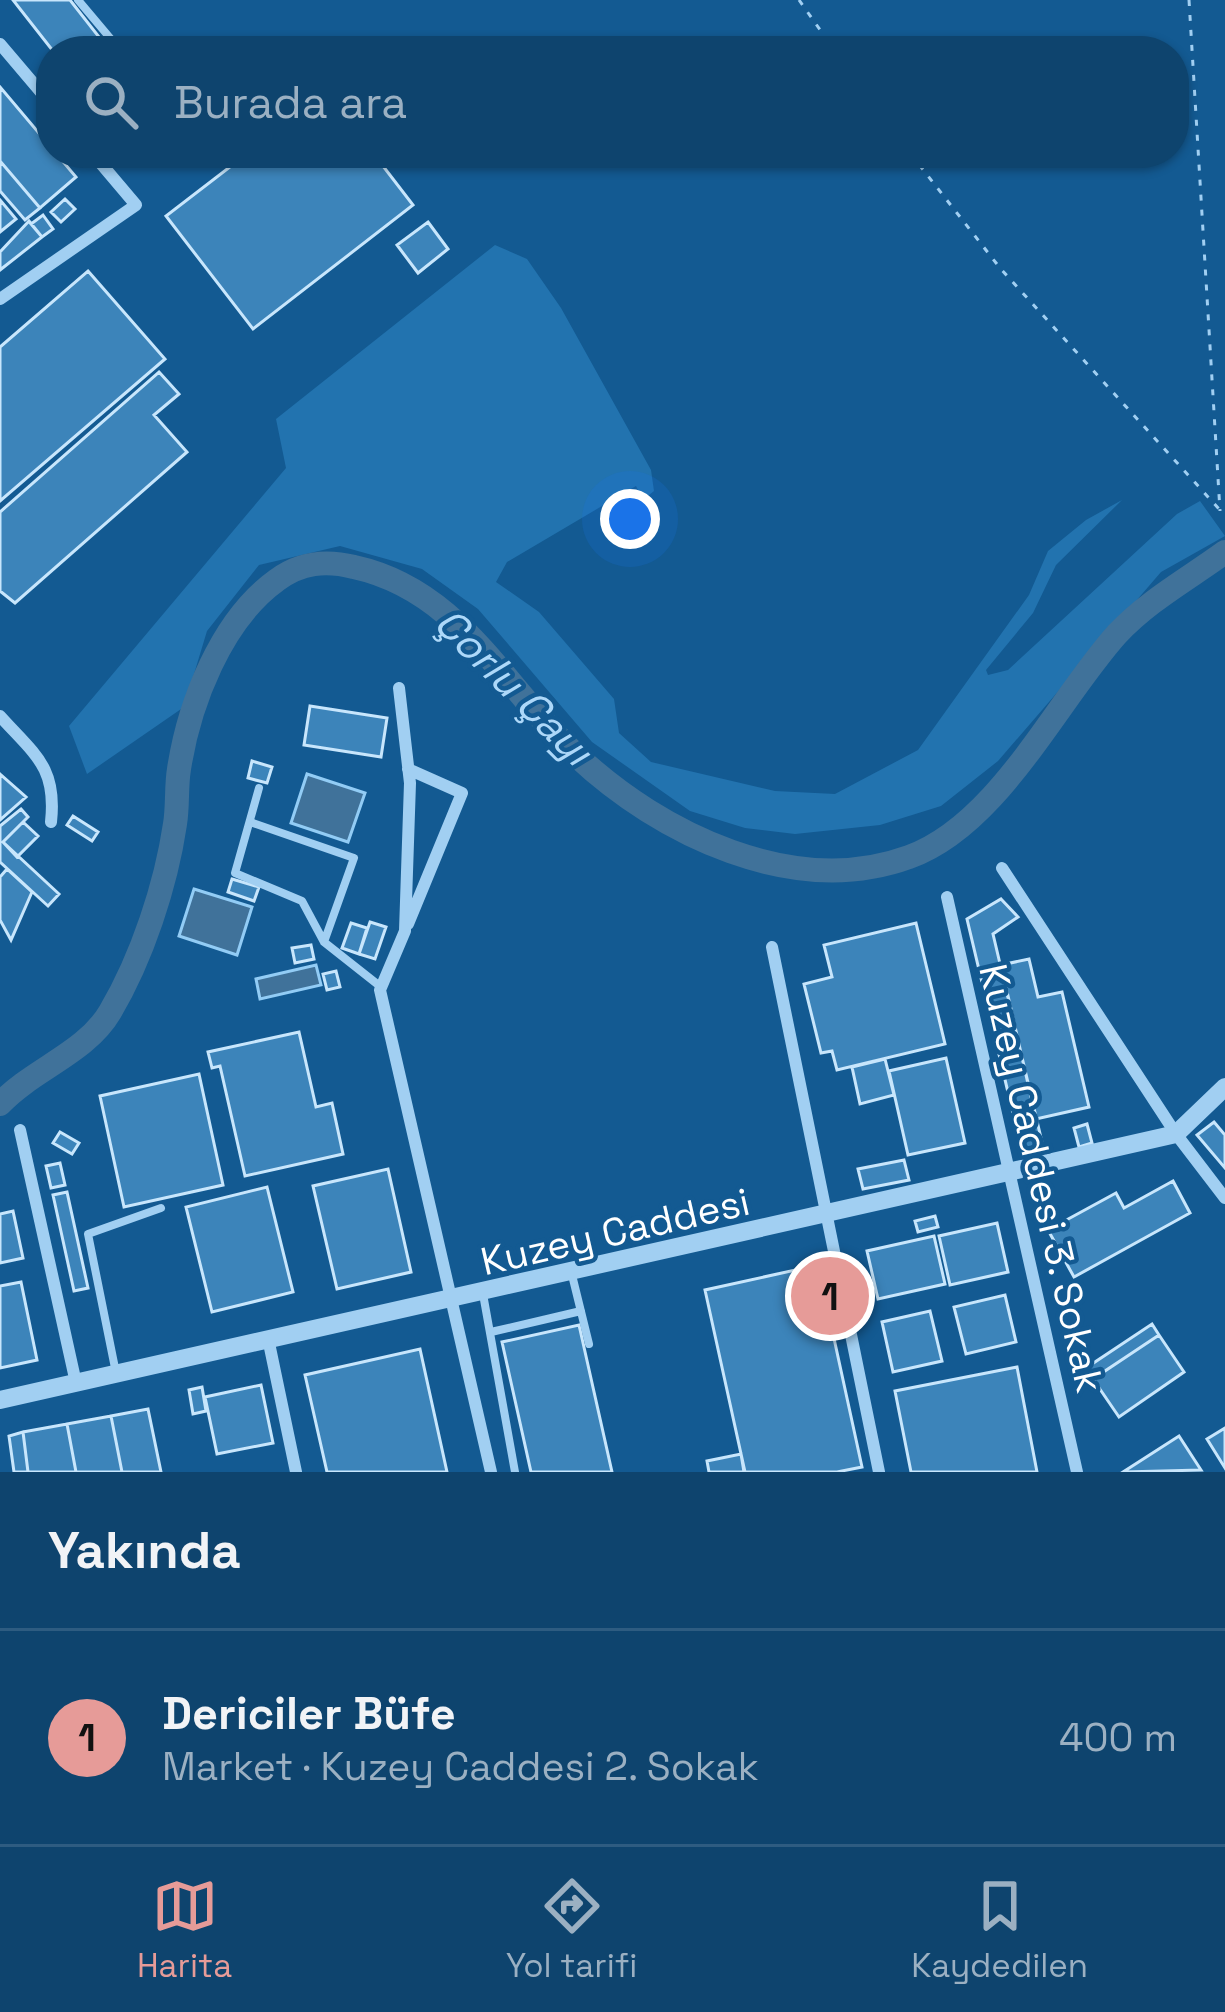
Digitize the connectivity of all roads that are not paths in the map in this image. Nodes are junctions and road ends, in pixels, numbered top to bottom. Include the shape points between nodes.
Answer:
1 (78, 0) edge
2 (108, 36) edge
3 (0, 44) edge
4 (36, 86) edge
5 (105, 168) edge
6 (0, 299) edge
7 (399, 688) dead end
8 (0, 716) edge
9 (408, 769) junction
10 (259, 788) dead end
11 (51, 822) dead end
12 (250, 822) junction
13 (1002, 868) dead end
14 (947, 897) dead end
15 (405, 931) junction
16 (324, 942) junction
17 (772, 946) dead end
18 (381, 986) junction
19 (1225, 1087) edge
20 (20, 1130) dead end
21 (1176, 1134) junction
22 (1010, 1175) junction
23 (1225, 1198) edge
24 (161, 1208) dead end
25 (825, 1217) junction
26 (572, 1274) junction
27 (483, 1294) junction
28 (450, 1302) junction
29 (581, 1311) junction
30 (491, 1333) junction
31 (269, 1343) junction
32 (589, 1344) dead end
33 (116, 1375) junction
34 (76, 1383) junction
35 (0, 1400) edge
36 (296, 1472) edge
37 (491, 1472) edge
38 (515, 1472) edge
39 (879, 1472) edge
40 (1077, 1472) edge

1 - 2 lane
3 - 4 street
5 - 6 street via 136,205
7 - 9 street
8 - 11 street via 55,786
9 - 15 street
9 - 15 street via 462,793
10 - 12 lane
12 - 16 lane via 235,873 302,901
12 - 16 lane via 354,858
13 - 21 street
14 - 22 street, Kuzey Caddesi 3. Sokak
15 - 18 street
16 - 18 lane
17 - 25 street
18 - 28 street
19 - 21 street, Kuzey Caddesi
20 - 34 street
21 - 22 street, Kuzey Caddesi
21 - 23 street
22 - 25 street, Kuzey Caddesi
22 - 40 street, Kuzey Caddesi 3. Sokak
24 - 33 lane via 88,1234
25 - 26 street, Kuzey Caddesi
25 - 39 street
26 - 27 street, Kuzey Caddesi
26 - 29 lane
27 - 28 street, Kuzey Caddesi
27 - 30 lane
28 - 31 street, Kuzey Caddesi
28 - 37 street
29 - 30 lane
29 - 32 lane
30 - 38 lane
31 - 33 street, Kuzey Caddesi
31 - 36 street
33 - 34 street, Kuzey Caddesi
34 - 35 street, Kuzey Caddesi

